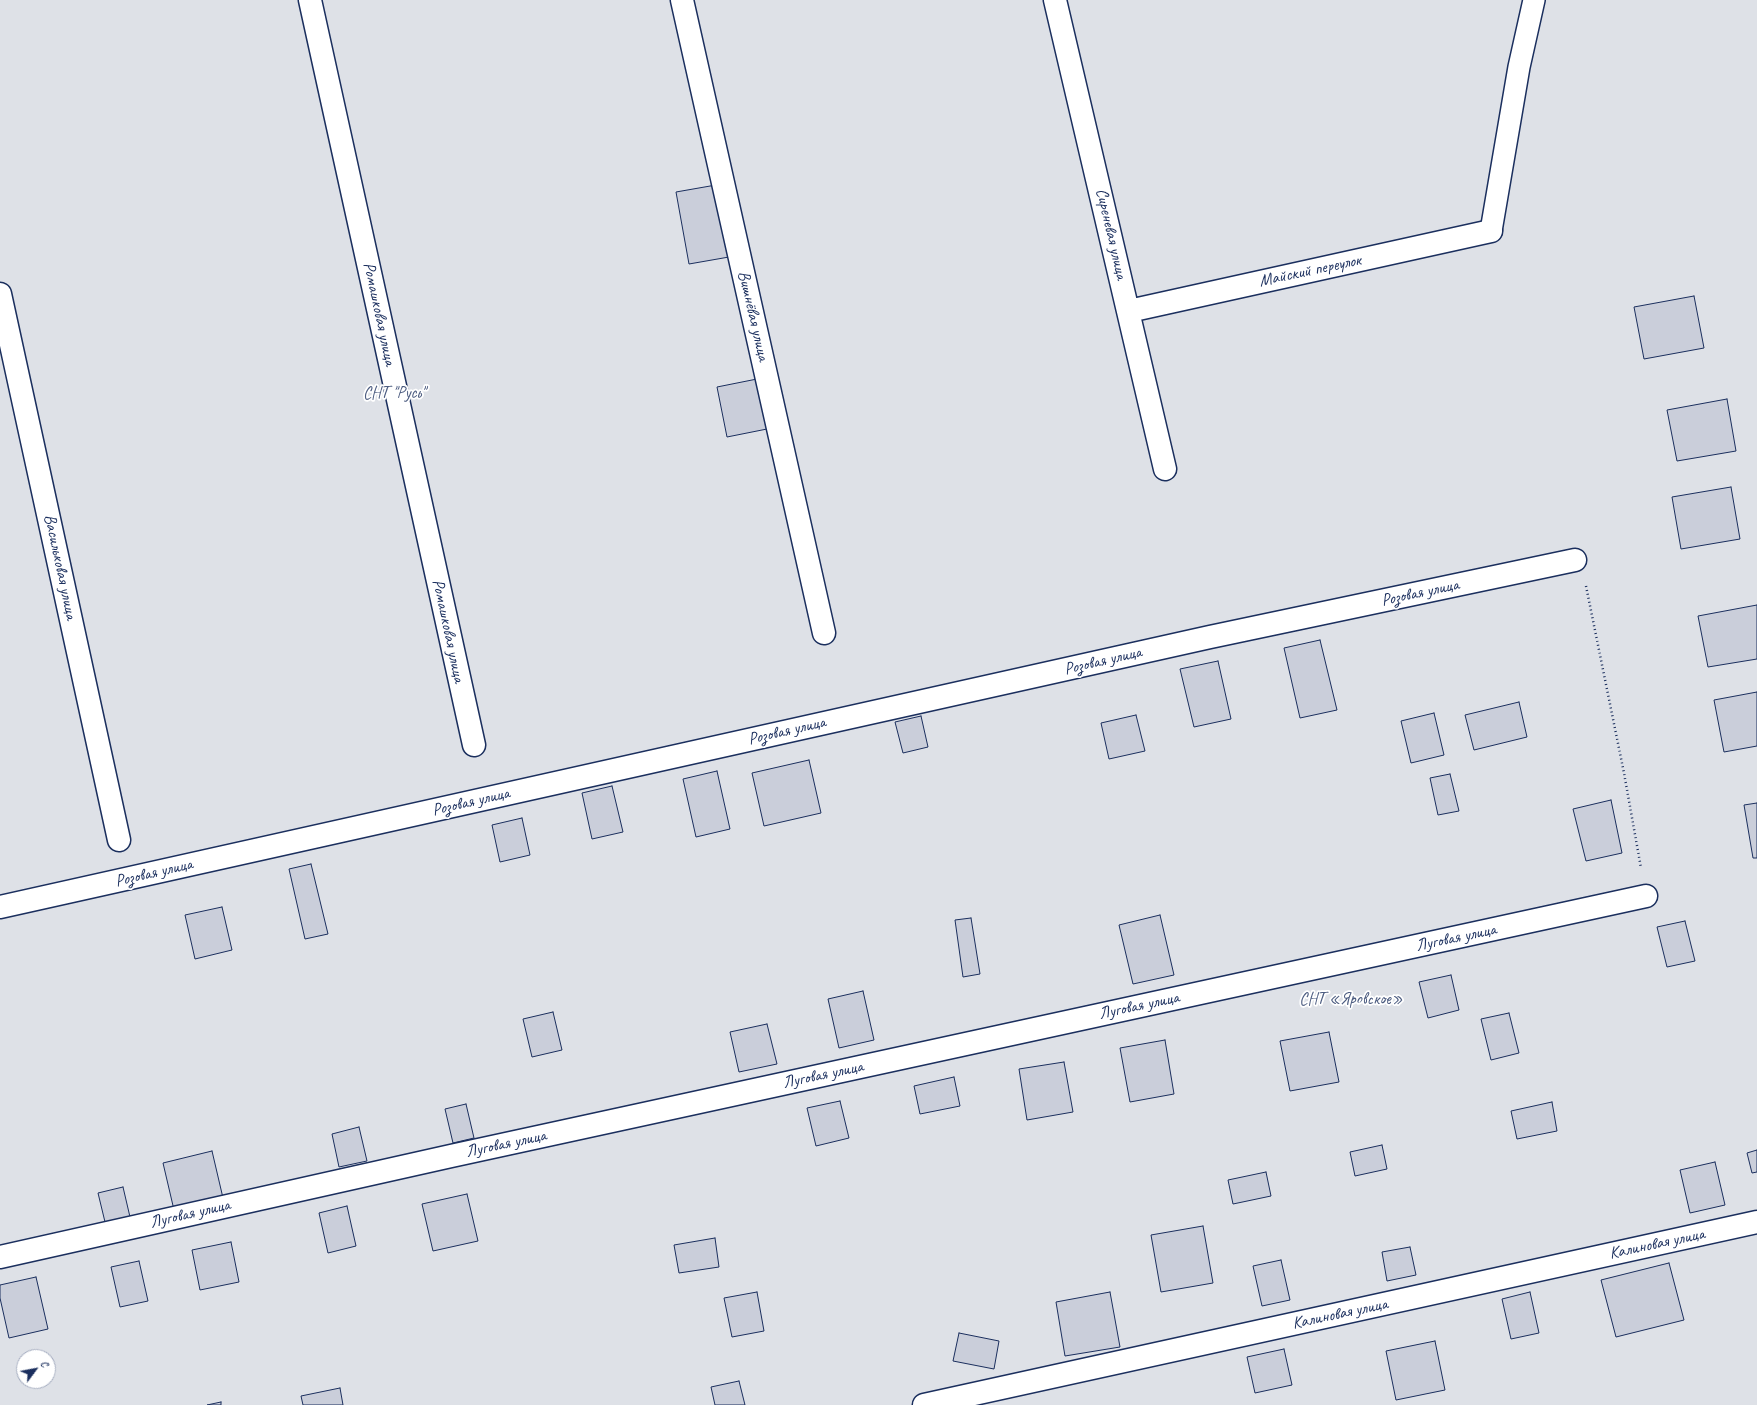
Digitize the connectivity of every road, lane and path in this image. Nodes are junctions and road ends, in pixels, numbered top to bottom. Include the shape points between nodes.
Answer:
1 (310, 0) edge
2 (682, 0) edge
3 (1055, 0) edge
4 (1534, 0) edge
5 (1491, 230) joint
6 (0, 294) edge
7 (1129, 311) junction
8 (1165, 469) dead end
9 (1575, 560) joint
10 (824, 633) dead end
11 (474, 745) dead end
12 (119, 840) dead end
13 (1646, 896) joint
14 (0, 907) edge
15 (1757, 1222) edge
16 (0, 1256) edge
17 (924, 1405) edge

1 - 11 street, Ромашковая улица
2 - 10 street, Вишнёвая улица
3 - 7 street, Сиреневая улица
4 - 5 lane via 1519,67
5 - 7 street, Майский переулок
6 - 12 street, Васильковая улица
7 - 8 street, Сиреневая улица
9 - 13 path via 1586,583
9 - 14 street, Розовая улица via 1179,644
13 - 16 street, Луговая улица
15 - 17 street, Калиновая улица

